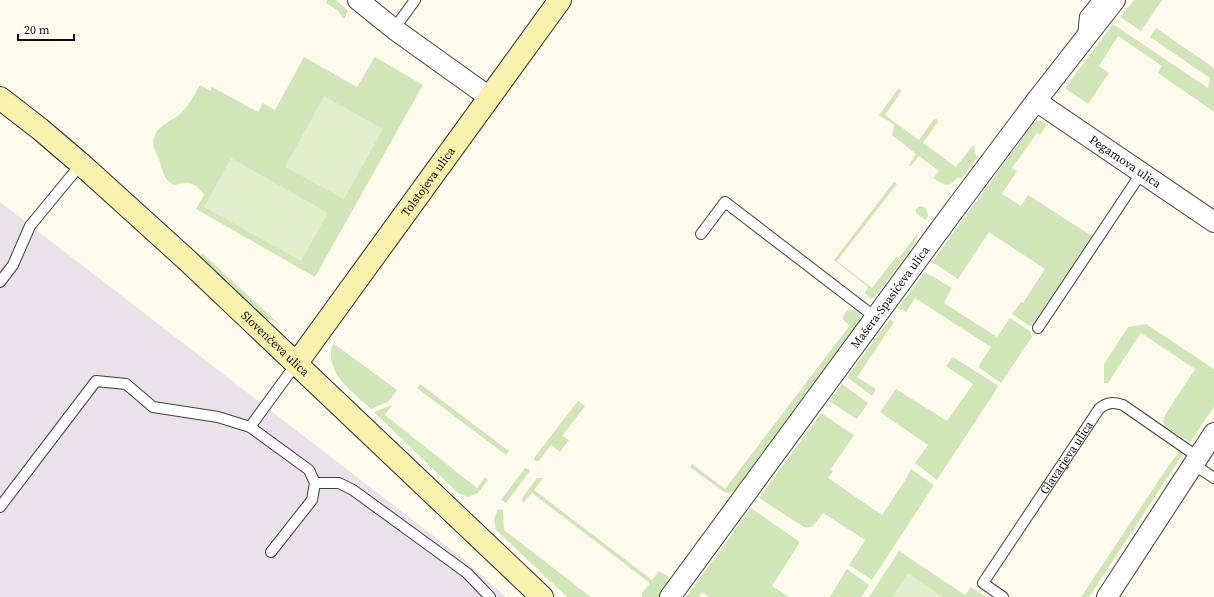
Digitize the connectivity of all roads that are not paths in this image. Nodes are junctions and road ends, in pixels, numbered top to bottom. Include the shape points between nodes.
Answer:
1 (358, 0) edge
2 (415, 0) edge
3 (560, 0) edge
4 (1098, 0) edge
5 (1115, 0) edge
6 (394, 29) junction
7 (1082, 42) junction
8 (489, 97) junction
9 (0, 98) edge
10 (1036, 101) junction
11 (81, 164) junction
12 (1142, 172) junction
13 (1214, 222) edge
14 (701, 234) dead end
15 (0, 282) edge
16 (875, 317) junction
17 (1038, 328) dead end
18 (296, 364) junction
19 (250, 427) junction
20 (1214, 433) edge
21 (1196, 461) junction
22 (1214, 478) edge
23 (315, 483) junction
24 (0, 508) edge
25 (271, 552) dead end
26 (490, 597) edge
27 (542, 597) edge
28 (670, 597) edge
29 (1003, 597) edge
30 (1107, 597) edge

1 - 6 street
2 - 6 lane
3 - 8 street, Tolstojeva ulica
4 - 7 lane via 1085,16
5 - 7 street, Mašera-Spasićeva ulica
6 - 8 street
7 - 10 street, Mašera-Spasićeva ulica
8 - 18 street, Tolstojeva ulica
9 - 11 street, Slovenčeva ulica
10 - 12 street, Pegamova ulica
10 - 16 street, Mašera-Spasićeva ulica
11 - 15 lane via 30,226 13,265
11 - 18 street, Slovenčeva ulica
12 - 13 street, Pegamova ulica
12 - 17 lane
14 - 16 lane via 725,202
16 - 28 street, Mašera-Spasićeva ulica
18 - 19 lane
18 - 27 street, Slovenčeva ulica
19 - 23 lane via 309,470
19 - 24 lane via 218,417 153,407 126,384 96,381
20 - 21 street
21 - 22 lane
21 - 29 lane, Glavarjeva ulica via 1123,406 1111,402 1102,406 983,584
21 - 30 street
23 - 25 lane via 312,500
23 - 26 lane via 339,483 353,490 467,573

